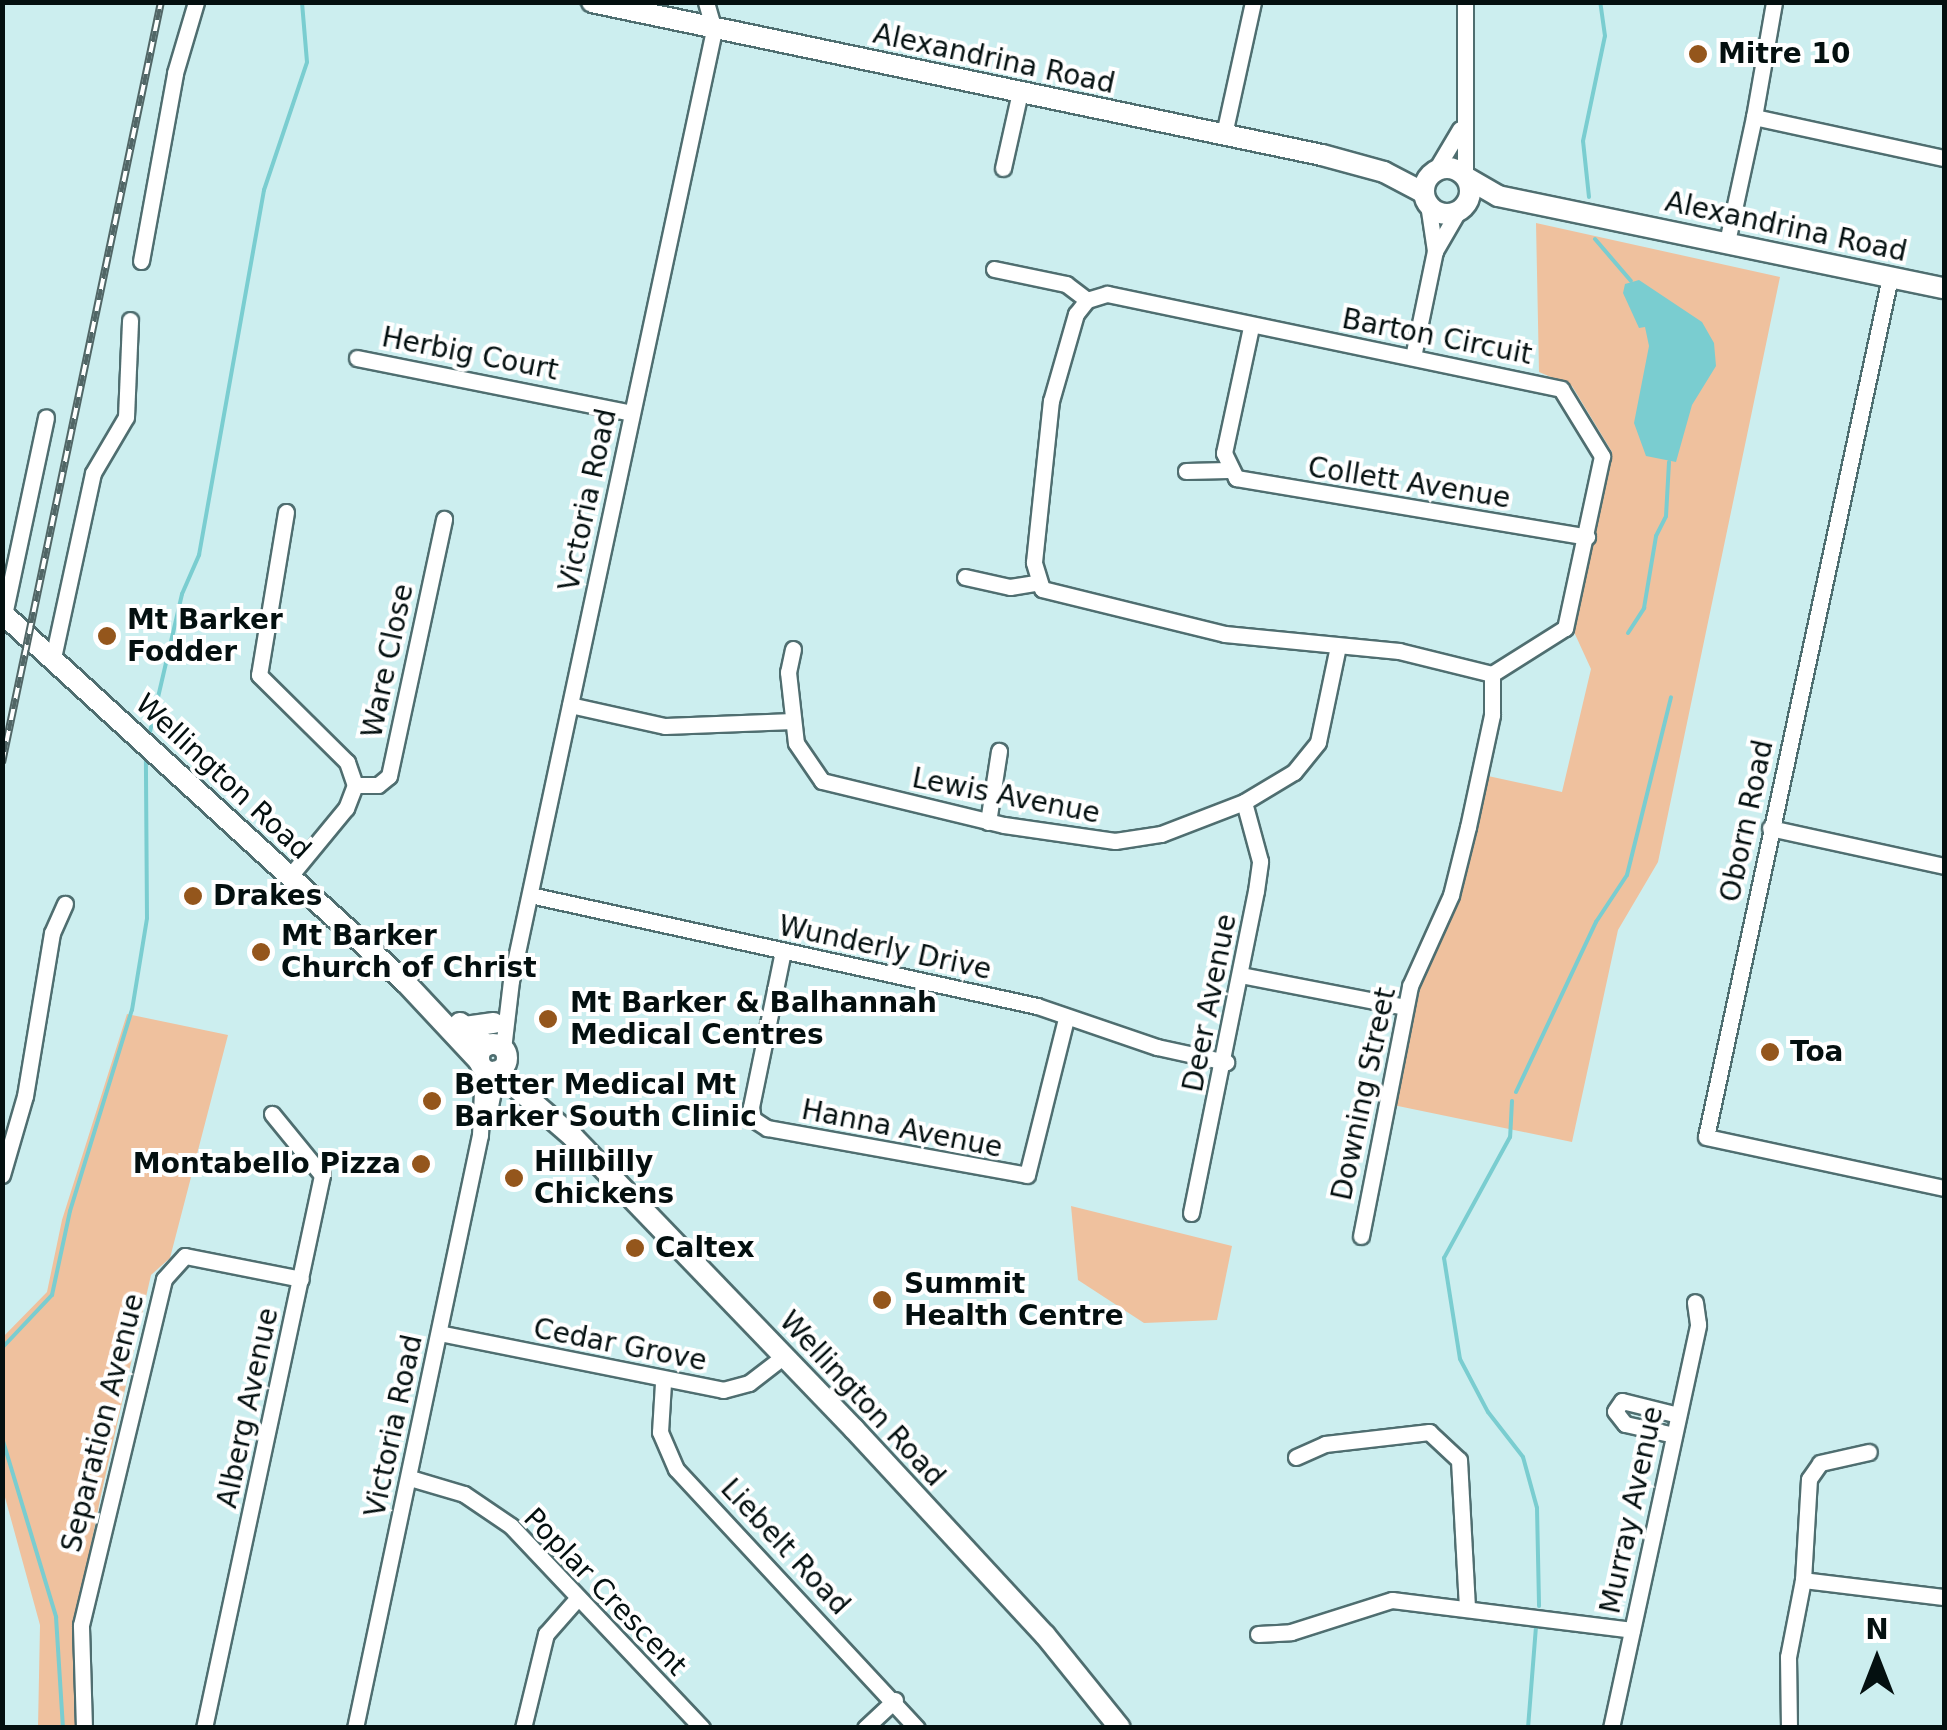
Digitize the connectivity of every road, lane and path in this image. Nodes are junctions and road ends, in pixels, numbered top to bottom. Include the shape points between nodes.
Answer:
1 (196, 2) edge
2 (592, 2) edge
3 (706, 2) edge
4 (1253, 2) edge
5 (1465, 2) edge
6 (1774, 2) edge
7 (714, 30) junction
8 (1020, 92) junction
9 (1754, 116) junction
10 (1460, 129) junction
11 (1224, 134) junction
12 (1944, 158) edge
13 (1003, 168) dead end
14 (1466, 177) junction
15 (1429, 186) junction
16 (1498, 196) junction
17 (1460, 211) junction
18 (1726, 242) junction
19 (1435, 251) junction
20 (141, 260) dead end
21 (994, 270) dead end
22 (1890, 276) junction
23 (1944, 288) edge
24 (1086, 300) junction
25 (130, 320) dead end
26 (1251, 327) junction
27 (1413, 357) junction
28 (357, 358) dead end
29 (632, 413) junction
30 (46, 418) dead end
31 (1228, 470) junction
32 (1186, 471) dead end
33 (286, 512) dead end
34 (444, 519) dead end
35 (1587, 537) junction
36 (965, 577) dead end
37 (1036, 583) junction
38 (4, 614) edge
39 (1338, 646) junction
40 (792, 649) dead end
41 (52, 658) junction
42 (1492, 674) junction
43 (570, 705) junction
44 (793, 721) junction
45 (999, 750) dead end
46 (355, 785) junction
47 (1244, 802) junction
48 (988, 822) junction
49 (1770, 828) junction
50 (1944, 866) edge
51 (290, 876) junction
52 (530, 895) junction
53 (65, 904) dead end
54 (783, 951) junction
55 (1241, 976) junction
56 (511, 980) junction
57 (406, 983) junction
58 (1405, 1007) junction
59 (1066, 1018) junction
60 (494, 1022) junction
61 (465, 1027) junction
62 (1226, 1062) junction
63 (493, 1063) junction
64 (272, 1114) dead end
65 (554, 1118) junction
66 (480, 1135) junction
67 (2, 1176) edge
68 (1944, 1188) edge
69 (1191, 1213) dead end
70 (1361, 1236) dead end
71 (301, 1279) junction
72 (1695, 1302) dead end
73 (439, 1333) junction
74 (784, 1356) junction
75 (663, 1383) junction
76 (1678, 1415) junction
77 (1674, 1435) junction
78 (1870, 1452) dead end
79 (1296, 1456) dead end
80 (410, 1478) junction
81 (1803, 1580) junction
82 (1944, 1597) edge
83 (576, 1602) junction
84 (1467, 1608) junction
85 (1632, 1630) junction
86 (1258, 1634) dead end
87 (895, 1700) junction
88 (84, 1728) edge
89 (204, 1728) edge
90 (354, 1728) edge
91 (524, 1728) edge
92 (702, 1728) edge
93 (864, 1728) edge
94 (917, 1728) edge
95 (1120, 1728) edge
96 (1611, 1728) edge
97 (1789, 1728) edge

1 - 20 street via 175,73
2 - 7 main road, Alexandrina Road
3 - 7 street
4 - 11 street
5 - 10 street
6 - 9 street
7 - 8 main road, Alexandrina Road
7 - 29 street, Victoria Road
8 - 11 main road, Alexandrina Road
8 - 13 street
9 - 12 street
9 - 18 street
10 - 14 street
10 - 15 street
11 - 15 main road, Alexandrina Road
14 - 15 main road via 1447,168
14 - 16 main road, Alexandrina Road
14 - 17 main road via 1470,198
15 - 17 main road via 1441,214
15 - 19 street
16 - 17 main road
16 - 18 main road, Alexandrina Road
17 - 19 street
18 - 22 main road, Alexandrina Road
19 - 27 street
21 - 24 street via 1066,284
22 - 23 main road, Alexandrina Road
22 - 49 street, Oborn Road
24 - 26 street, Barton Circuit via 1107,294
24 - 37 street via 1051,402
25 - 41 street via 130,400 118,438 92,473
26 - 27 street, Barton Circuit
26 - 31 street via 1224,453
27 - 35 street, Barton Circuit via 1550,384 1568,396 1602,451
28 - 29 street, Herbig Court
29 - 43 street, Victoria Road
30 - 38 street
31 - 32 street, Collett Avenue
31 - 35 street, Collett Avenue via 1244,481
33 - 46 street via 258,674 346,762
34 - 46 street, Ware Close via 389,776 378,785
35 - 42 street, Barton Circuit via 1564,628
36 - 37 street via 1010,587
37 - 39 street via 1062,598 1225,634
38 - 41 main road, Wellington Road
39 - 42 street via 1400,651
39 - 47 street, Lewis Avenue via 1318,742 1294,772
40 - 44 street, Lewis Avenue
41 - 51 main road, Wellington Road
42 - 58 street, Downing Street via 1492,715 1451,896
43 - 44 street via 665,726
43 - 52 street, Victoria Road
44 - 48 street, Lewis Avenue via 801,757 822,781
45 - 48 street
46 - 51 street via 346,808
47 - 48 street, Lewis Avenue via 1161,834 1116,841
47 - 55 street, Deer Avenue via 1260,861
49 - 50 street
49 - 68 street, Oborn Road via 1706,1137
51 - 57 main road, Wellington Road
52 - 54 street, Wunderly Drive
52 - 56 street, Victoria Road
53 - 67 street via 52,933 25,1096
54 - 59 street, Wunderly Drive
54 - 59 street, Hanna Avenue via 751,1107 753,1119 767,1128 1026,1175
55 - 58 street
55 - 62 street, Deer Avenue
56 - 60 street, Victoria Road
56 - 63 street, Victoria Road
57 - 61 main road, Wellington Road
57 - 63 main road, Wellington Road
58 - 70 street, Downing Street
59 - 62 street, Wunderly Drive
60 - 61 main road
60 - 63 street, Victoria Road
61 - 63 main road, Wellington Road
62 - 69 street, Deer Avenue
63 - 65 main road, Wellington Road
63 - 65 main road, Wellington Road
63 - 66 street, Victoria Road
63 - 66 street, Victoria Road
64 - 71 street, Alberg Avenue via 322,1175
65 - 74 main road, Wellington Road
66 - 73 street, Victoria Road
71 - 88 street, Separation Avenue via 184,1256 164,1278 82,1625
71 - 89 street, Alberg Avenue
72 - 76 street, Murray Avenue via 1698,1324
73 - 75 street, Cedar Grove
73 - 80 street, Victoria Road
74 - 75 street, Cedar Grove via 749,1383 723,1390
74 - 95 main road, Wellington Road via 1045,1635
75 - 87 street, Liebelt Road via 660,1432 676,1468
76 - 77 street, Murray Avenue
76 - 77 street via 1622,1401 1616,1411 1625,1424
77 - 85 street, Murray Avenue
78 - 81 street via 1813,1469
79 - 84 street via 1326,1444 1429,1432 1458,1460
80 - 83 street, Poplar Crescent via 464,1494 510,1526
80 - 90 street, Victoria Road
81 - 82 street
81 - 97 street via 1788,1657
83 - 91 street via 546,1634
83 - 92 street, Poplar Crescent
84 - 85 street
84 - 86 street via 1392,1600 1291,1632
85 - 96 street, Murray Avenue
87 - 93 street
87 - 94 street, Liebelt Road

